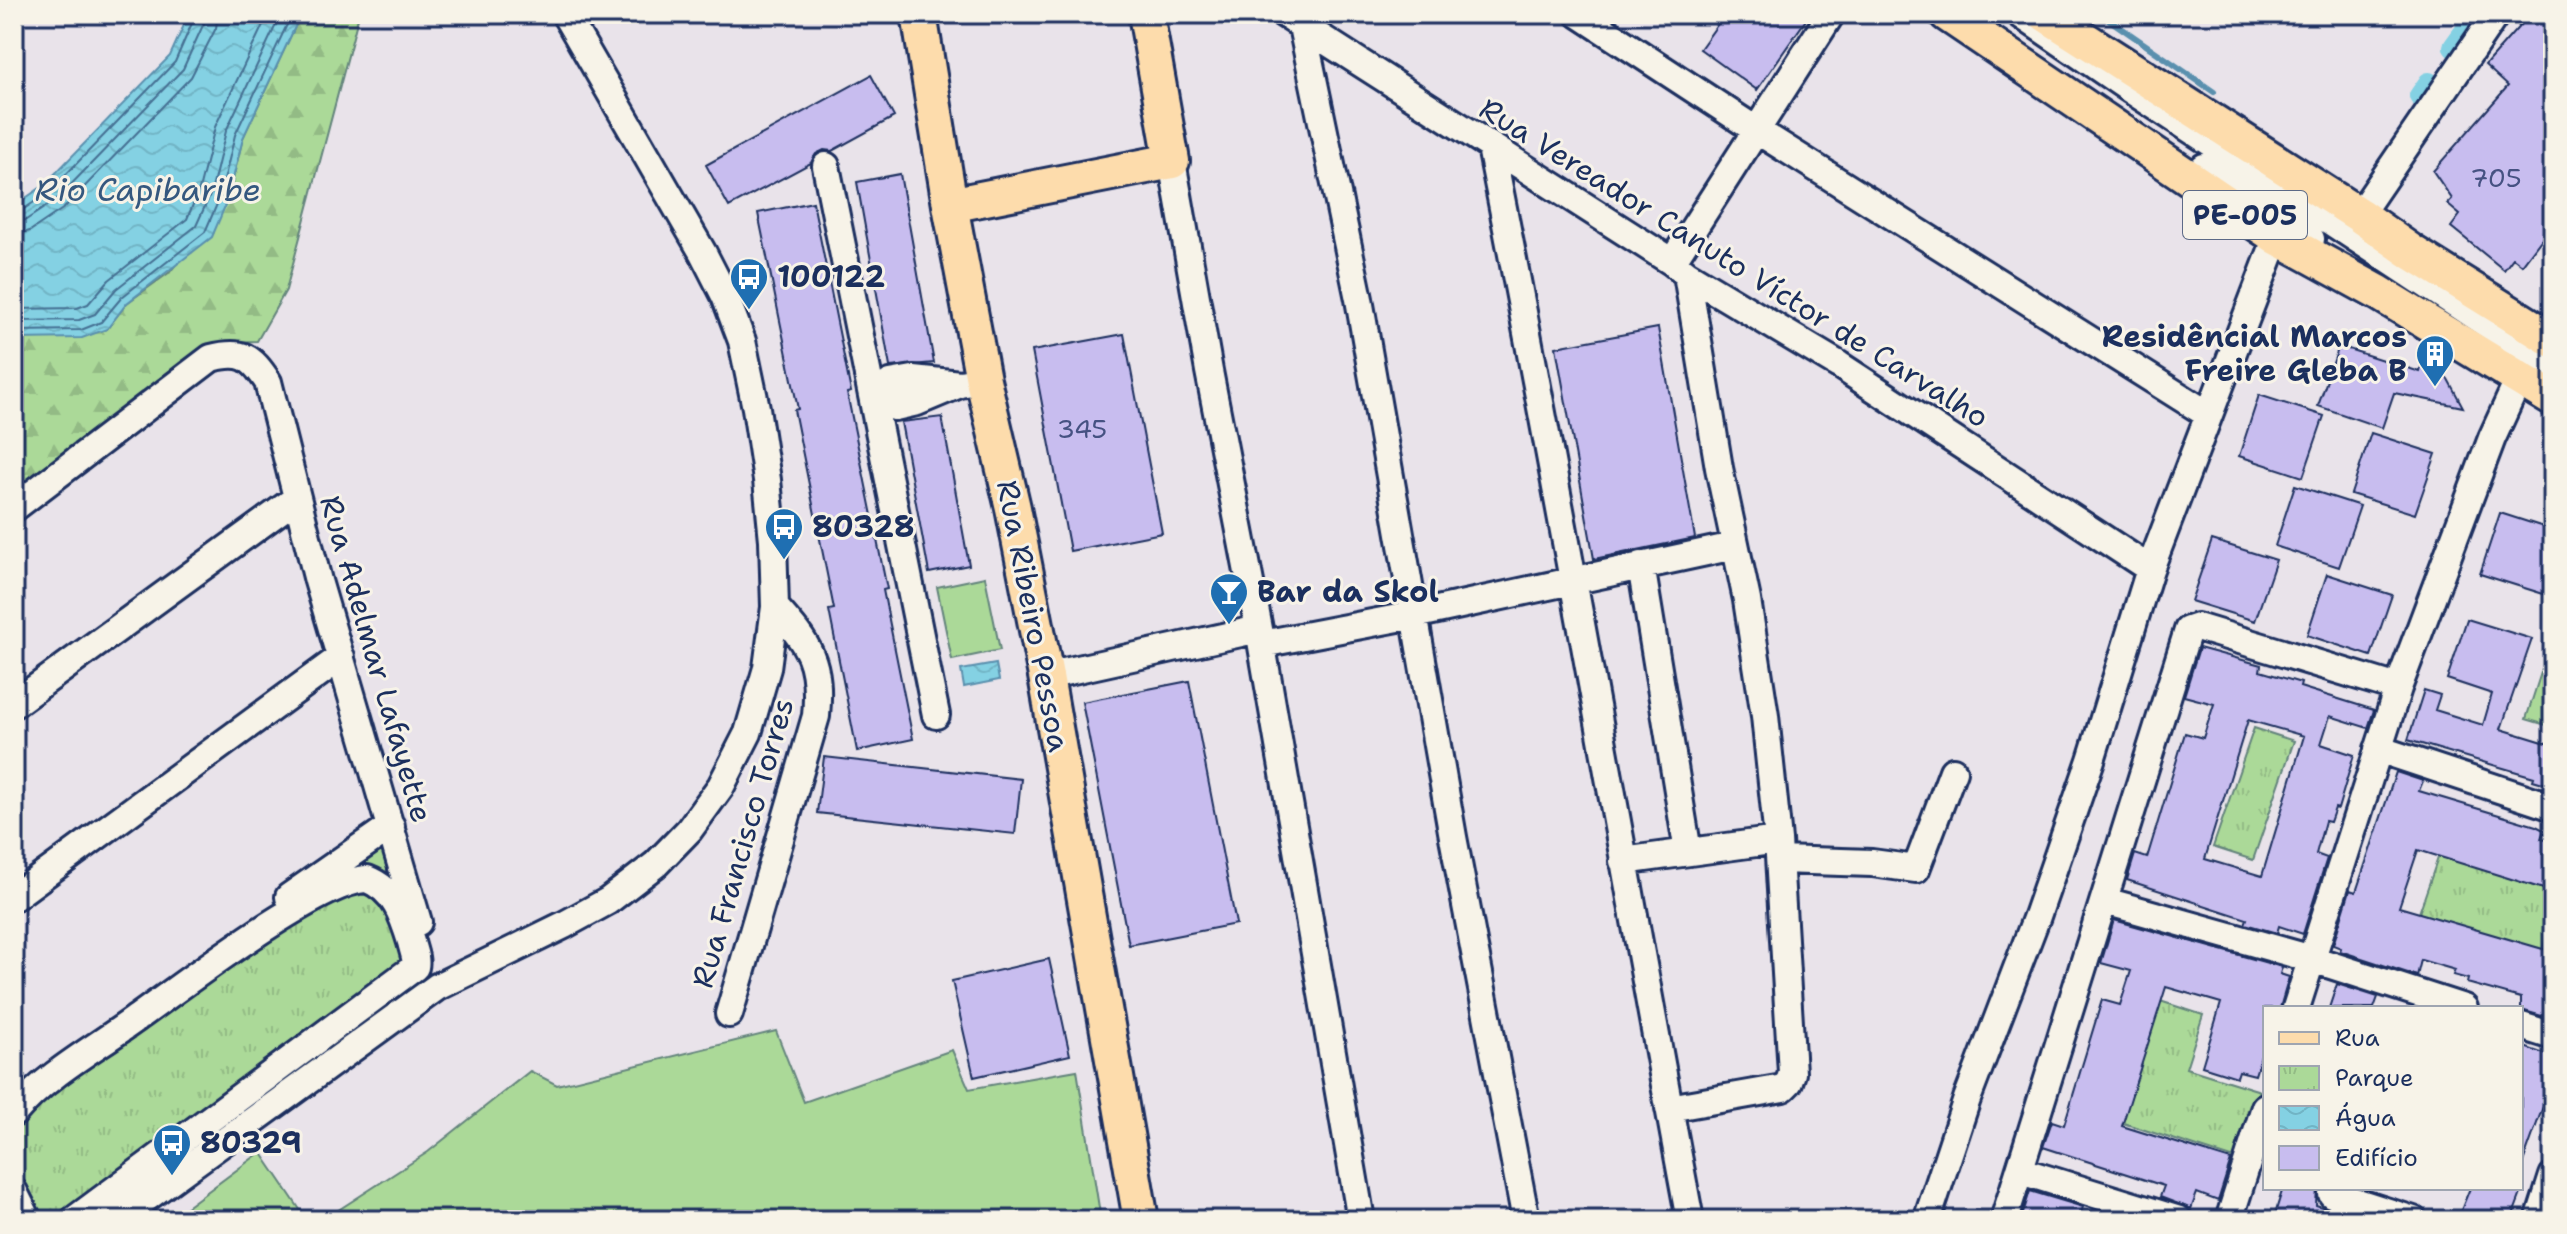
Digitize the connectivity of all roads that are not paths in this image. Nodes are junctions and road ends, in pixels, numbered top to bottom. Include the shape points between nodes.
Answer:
1 (565, 14) edge
2 (919, 14) edge
3 (1146, 14) edge
4 (1579, 14) edge
5 (1831, 14) edge
6 (1947, 14) edge
7 (1975, 14) edge
8 (2020, 14) edge
9 (2045, 14) edge
10 (2496, 14) edge
11 (1293, 20) edge
12 (1756, 130) junction
13 (1491, 147) junction
14 (1172, 161) junction
15 (826, 166) dead end
16 (950, 205) junction
17 (2359, 215) junction
18 (2277, 237) junction
19 (1680, 268) junction
20 (2553, 340) edge
21 (2553, 368) edge
22 (2520, 377) junction
23 (972, 382) junction
24 (2553, 390) edge
25 (874, 399) junction
26 (2553, 399) edge
27 (2209, 415) junction
28 (297, 498) junction
29 (14, 508) edge
30 (1734, 546) junction
31 (1641, 565) junction
32 (2150, 569) junction
33 (1574, 580) junction
34 (775, 607) junction
35 (1414, 615) junction
36 (1261, 636) junction
37 (341, 657) junction
38 (1046, 676) junction
39 (2398, 688) junction
40 (14, 704) edge
41 (936, 715) dead end
42 (2378, 749) junction
43 (1953, 771) dead end
44 (2553, 807) edge
45 (391, 826) junction
46 (1779, 850) junction
47 (1688, 852) junction
48 (1623, 861) junction
49 (14, 897) edge
50 (2105, 901) junction
51 (2312, 959) junction
52 (417, 965) junction
53 (437, 987) junction
54 (168, 988) junction
55 (2297, 1006) edge
56 (2458, 1006) edge
57 (729, 1014) dead end
58 (2523, 1027) edge
59 (2553, 1036) edge
60 (14, 1089) edge
61 (1669, 1108) junction
62 (14, 1113) edge
63 (2263, 1113) edge
64 (2021, 1171) junction
65 (2553, 1176) edge
66 (14, 1192) edge
67 (2332, 1194) dead end
68 (28, 1220) edge
69 (74, 1220) edge
70 (116, 1220) edge
71 (1141, 1220) edge
72 (1361, 1220) edge
73 (1526, 1220) edge
74 (1690, 1220) edge
75 (1927, 1220) edge
76 (2004, 1220) edge
77 (2179, 1220) edge
78 (2229, 1220) edge
79 (2413, 1220) edge
80 (2539, 1220) edge

1 - 34 street, Rua Francisco Torres via 703,253 742,341 767,480
2 - 16 main road, Rua Ribeiro Pessoa
3 - 14 main road
4 - 12 street
5 - 12 street
6 - 18 main road, PE-005
7 - 24 street via 2341,258
8 - 21 street
9 - 17 main road, PE-005
10 - 17 street
11 - 13 street, Rua Vereador Canuto Víctor de Carvalho
11 - 35 street via 1359,299
12 - 19 street
12 - 27 street
13 - 19 street, Rua Vereador Canuto Víctor de Carvalho
13 - 33 street
14 - 16 main road
14 - 36 street
15 - 25 street
16 - 23 main road, Rua Ribeiro Pessoa
17 - 20 main road, PE-005
18 - 22 main road, PE-005
18 - 27 street
19 - 30 street
19 - 32 street, Rua Vereador Canuto Víctor de Carvalho via 1839,365
22 - 26 main road, PE-005
22 - 39 street
23 - 25 street via 895,407
23 - 38 main road, Rua Ribeiro Pessoa via 1013,508
25 - 41 street
27 - 32 street
28 - 29 street, Rua Adelmar Lafayette via 268,382 256,363 229,354 211,358
28 - 37 street, Rua Adelmar Lafayette
28 - 40 street
30 - 31 street
30 - 46 street via 1765,716
31 - 33 street
31 - 47 street
32 - 75 street via 2091,760
33 - 35 street
33 - 48 street
34 - 53 street, Rua Francisco Torres via 767,668 748,733 721,786 689,830 608,901
34 - 57 street, Rua Francisco Torres via 806,643 814,663 816,716
35 - 36 street
35 - 73 street
36 - 38 street
36 - 72 street
37 - 45 street, Rua Adelmar Lafayette
37 - 49 street
38 - 71 main road, Rua Ribeiro Pessoa
39 - 42 street
39 - 50 street via 2191,628
42 - 44 street
42 - 51 street
43 - 46 street via 1916,869
45 - 53 street, Rua Adelmar Lafayette
45 - 54 street
46 - 47 street
46 - 61 street via 1789,1082 1783,1088
47 - 48 street
48 - 61 street
50 - 51 street
50 - 64 street
51 - 55 street
51 - 56 street
52 - 53 street
52 - 54 street via 399,908 382,888 360,879 304,905
52 - 69 street
53 - 70 street, Rua Francisco Torres
54 - 60 street
54 - 62 street
58 - 59 street
61 - 74 street
63 - 78 street
64 - 76 street
64 - 77 street
65 - 80 street
66 - 68 street
67 - 79 street

